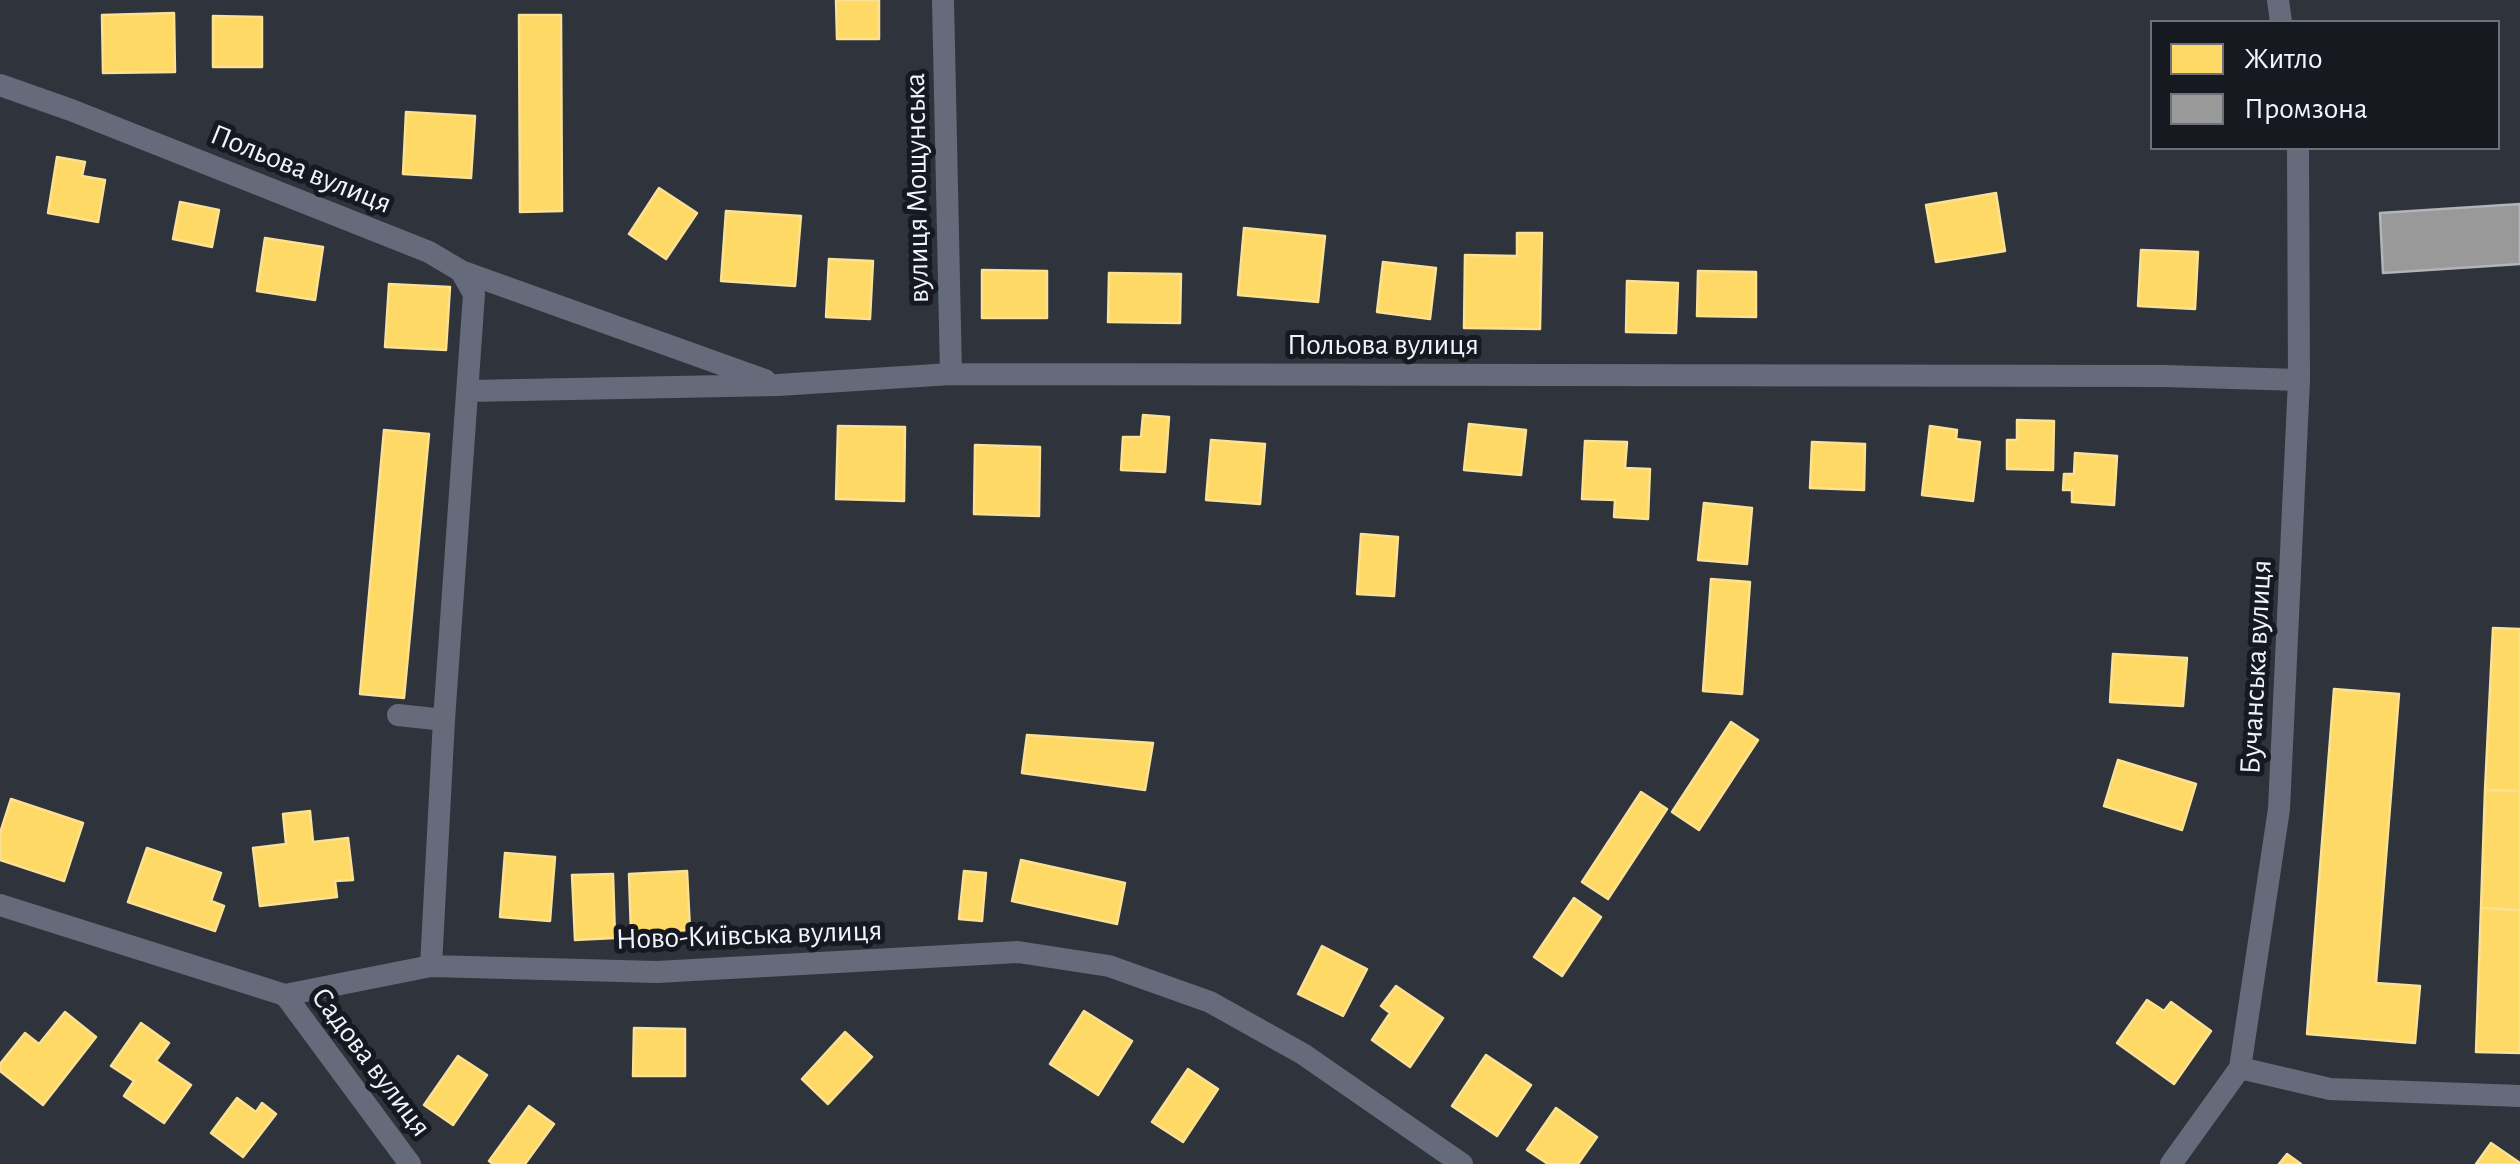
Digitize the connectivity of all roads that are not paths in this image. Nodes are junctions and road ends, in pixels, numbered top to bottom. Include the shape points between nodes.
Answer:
1 (943, 0) edge
2 (0, 85) edge
3 (2298, 150) edge
4 (461, 270) junction
5 (950, 374) junction
6 (2299, 380) junction
7 (778, 384) junction
8 (468, 392) junction
9 (398, 716) dead end
10 (444, 720) junction
11 (0, 905) edge
12 (432, 966) junction
13 (285, 996) junction
14 (2240, 1068) junction
15 (2520, 1096) edge
16 (410, 1164) edge
17 (1462, 1164) edge
18 (2171, 1164) edge

1 - 5 street, вулиця Мощунська
2 - 4 street, Польова вулиця
3 - 6 street, Бучанська вулиця
4 - 7 street, Польова вулиця
4 - 8 street via 474,294
5 - 6 street, Польова вулиця
5 - 7 street, Польова вулиця
6 - 14 street, Бучанська вулиця via 2280,808
7 - 8 street, Польова вулиця
8 - 10 street
9 - 10 street
10 - 12 street
11 - 13 street, Ново-Київська вулиця
12 - 13 street, Ново-Київська вулиця
12 - 17 street, Ново-Київська вулиця via 657,972 1018,952 1108,966 1210,1002 1304,1054
13 - 16 street, Садова вулиця
14 - 15 street via 2330,1089
14 - 18 street, Бучанська вулиця

